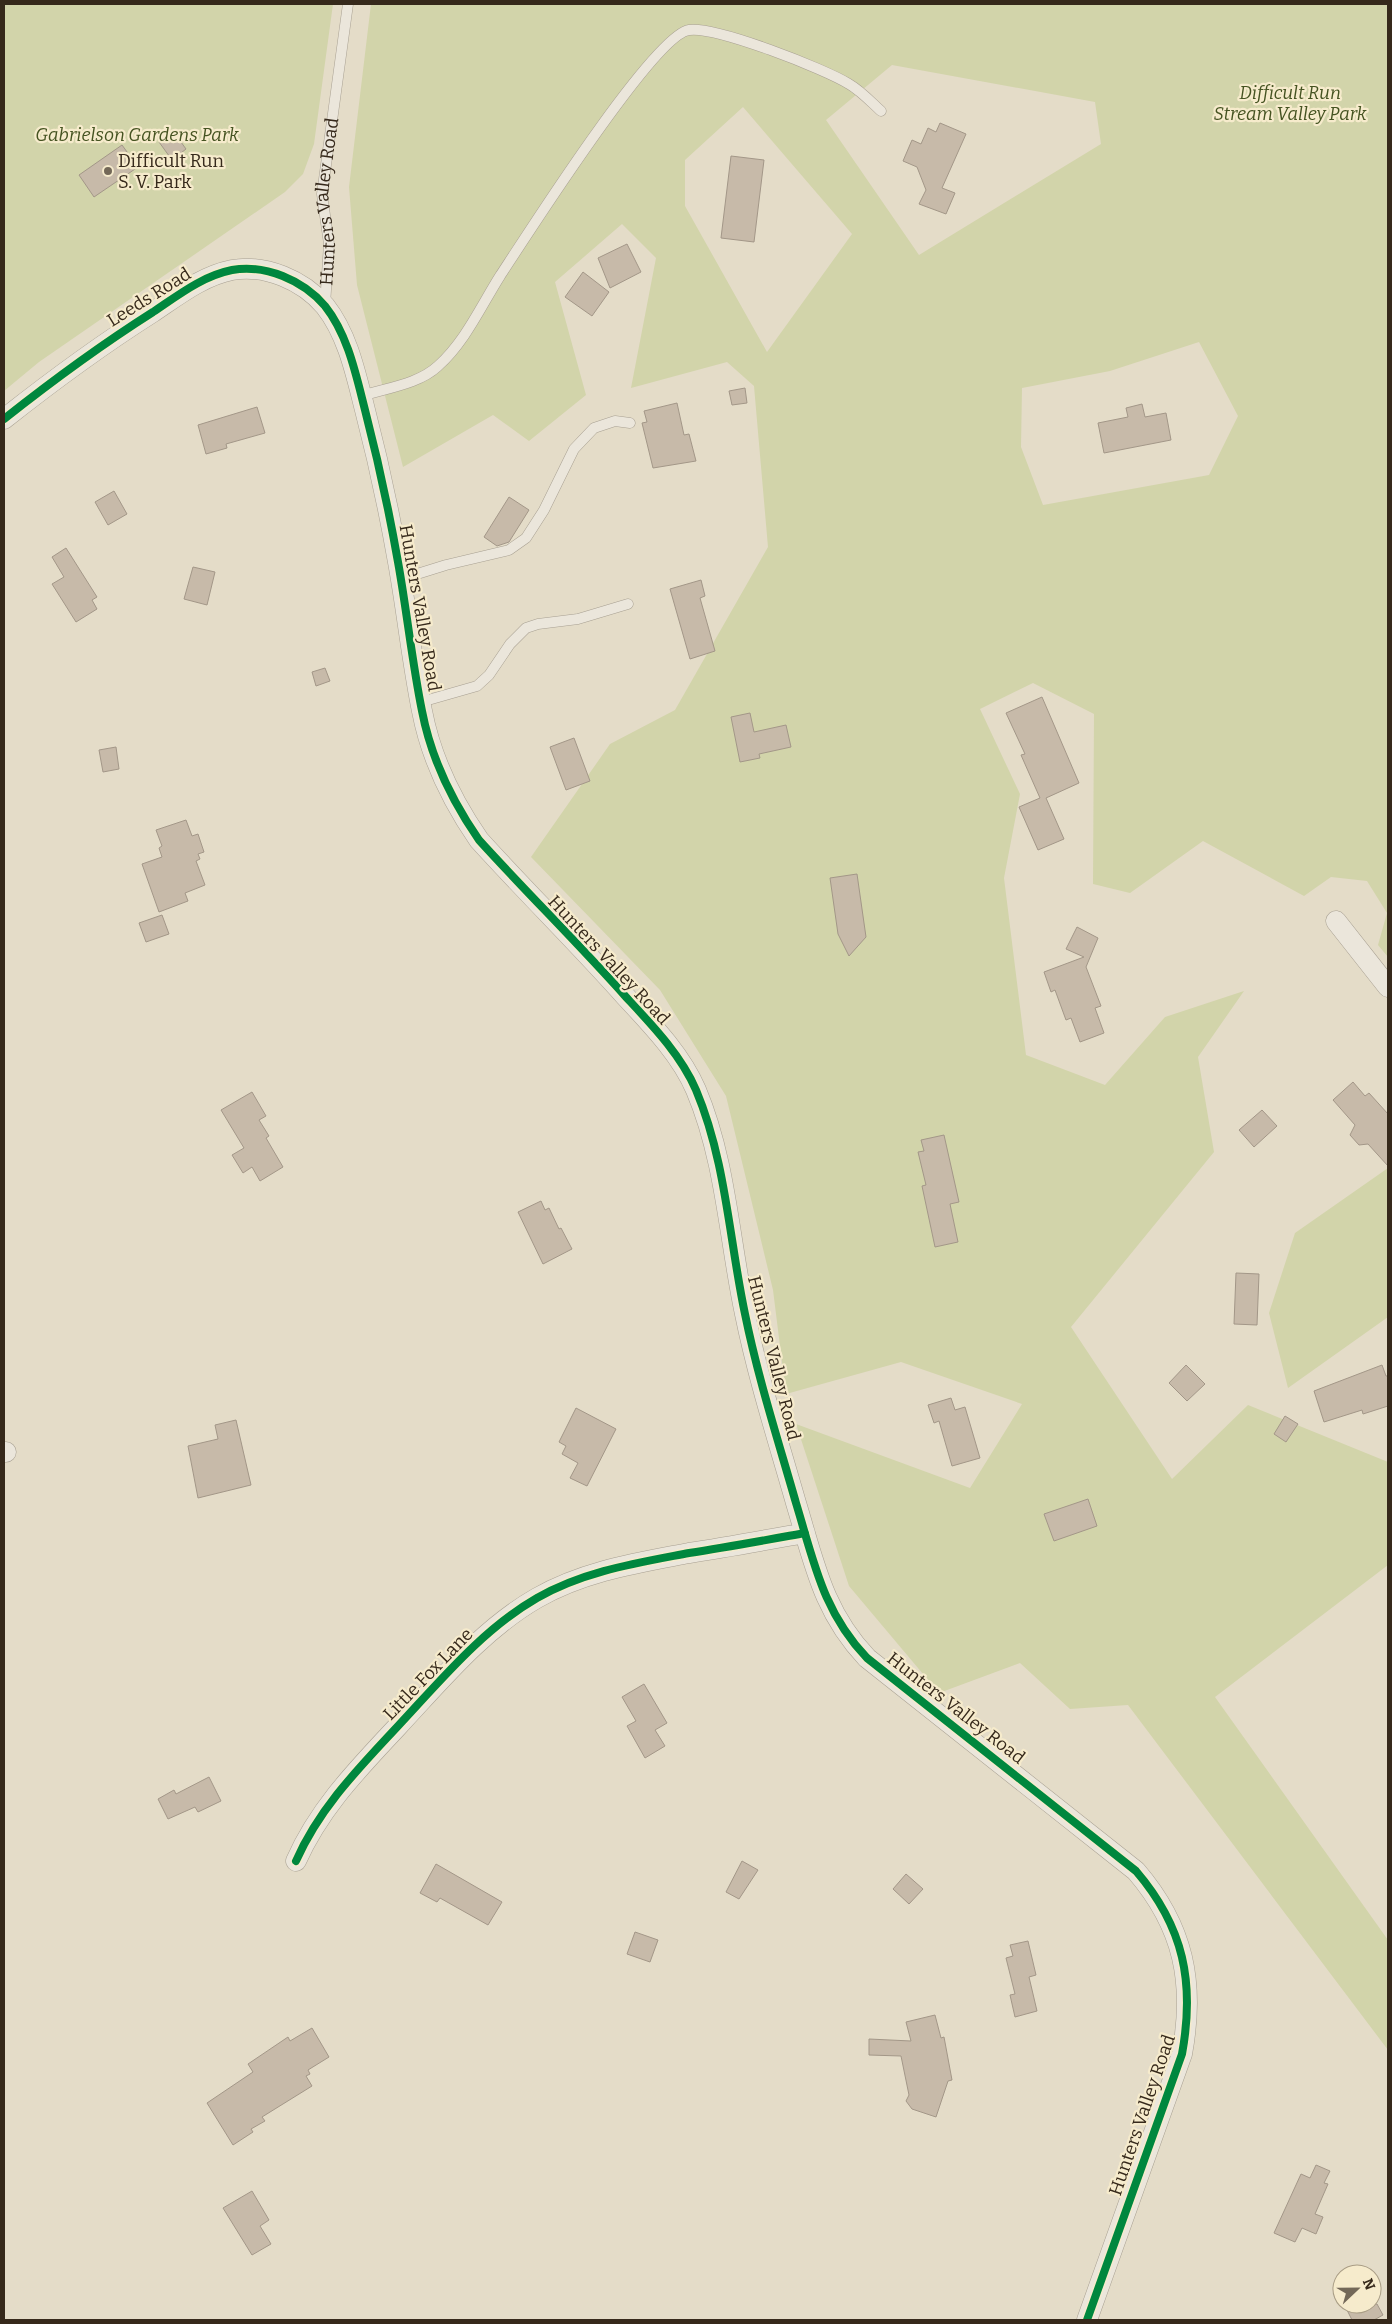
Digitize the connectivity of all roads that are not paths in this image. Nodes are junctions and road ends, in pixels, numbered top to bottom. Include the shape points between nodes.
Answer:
1 (348, 4) edge
2 (881, 111) dead end
3 (325, 306) junction
4 (362, 396) junction
5 (4, 419) edge
6 (630, 423) dead end
7 (401, 579) junction
8 (628, 604) dead end
9 (421, 702) junction
10 (1336, 921) dead end
11 (1388, 987) edge
12 (805, 1533) junction
13 (296, 1861) dead end
14 (1087, 2320) edge

1 - 3 lane, Hunters Valley Road via 322,194 329,244
2 - 4 lane via 850,85 824,70 709,32 688,30 672,39 593,137 540,214 462,339 438,367 421,378
3 - 4 street, Hunters Valley Road via 337,323 349,352
3 - 5 street, Leeds Road via 295,281 276,274 233,270 214,275 106,342
4 - 7 street, Hunters Valley Road
6 - 7 lane via 615,421 594,428 574,449 526,538 509,550
7 - 9 street, Hunters Valley Road
8 - 9 lane via 578,619 526,628 510,644 489,676 476,686
9 - 12 street, Hunters Valley Road via 431,747 445,783 479,840 652,1025 683,1065 694,1087 707,1119 723,1185 757,1369
10 - 11 street
12 - 13 street, Little Fox Lane via 653,1560 590,1575 559,1586 536,1599 458,1661 345,1784 323,1810
12 - 14 street, Hunters Valley Road via 825,1595 850,1640 872,1662 1136,1871 1166,1912 1177,1938 1189,1994 1182,2054

